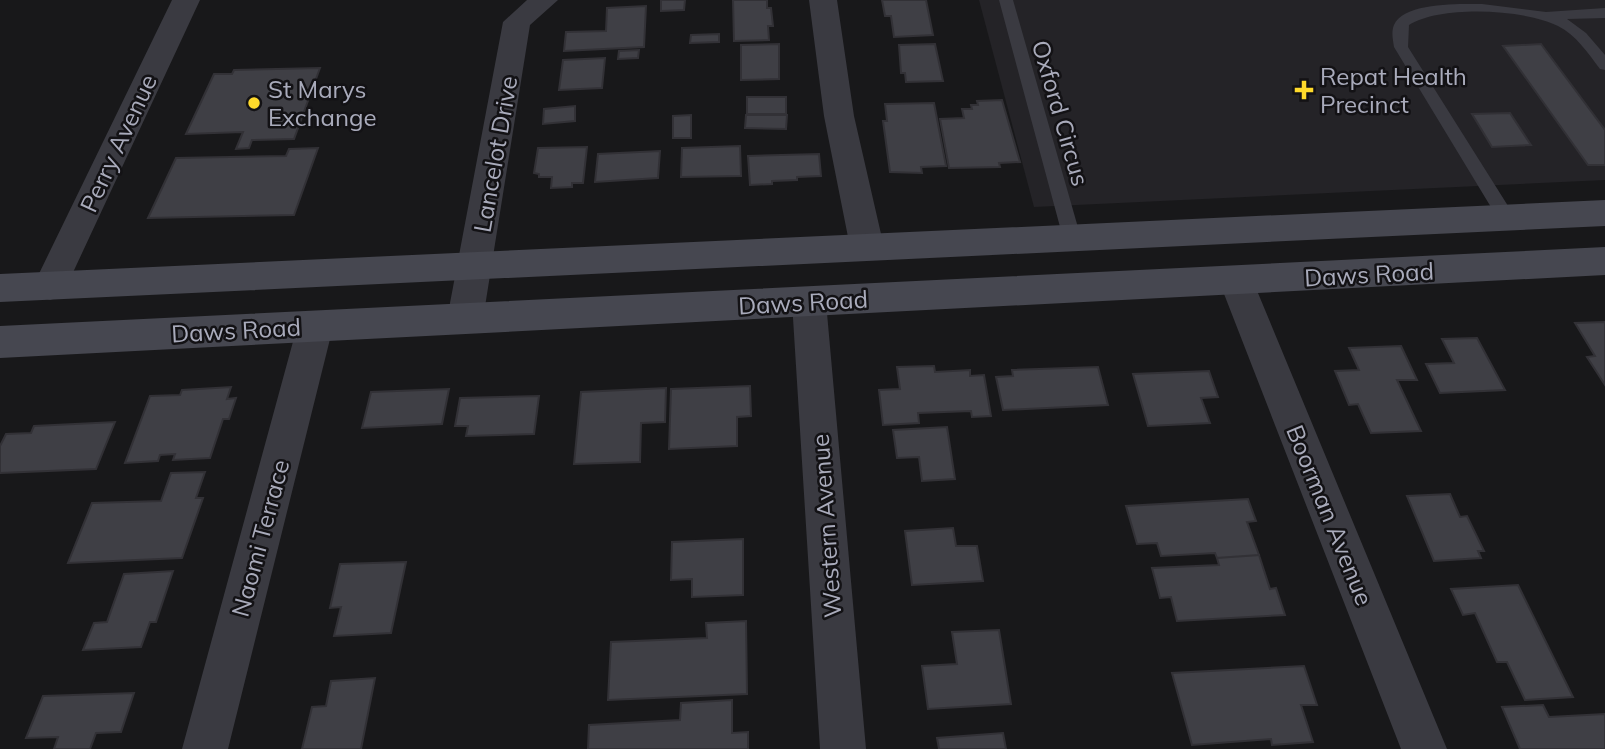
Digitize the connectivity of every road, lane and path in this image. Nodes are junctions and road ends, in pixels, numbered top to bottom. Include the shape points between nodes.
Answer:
1 (186, 0) edge
2 (544, 0) edge
3 (823, 0) edge
4 (1006, 0) edge
5 (1605, 13) edge
6 (1546, 15) junction
7 (1605, 65) edge
8 (1605, 213) edge
9 (1506, 218) junction
10 (1292, 228) junction
11 (1116, 236) junction
12 (1072, 238) junction
13 (867, 247) junction
14 (1605, 261) edge
15 (475, 267) junction
16 (1236, 281) junction
17 (50, 286) junction
18 (0, 288) edge
19 (809, 302) junction
20 (465, 319) junction
21 (315, 327) junction
22 (0, 342) edge
23 (205, 749) edge
24 (843, 749) edge
25 (1424, 749) edge

1 - 17 street, Perry Avenue
2 - 15 street, Lancelot Drive via 517,22
3 - 13 street via 839,116
4 - 12 lane, Oxford Circus
5 - 6 lane
6 - 7 lane via 1583,37
6 - 9 lane via 1505,7 1429,8 1403,22 1399,33 1401,47
8 - 9 main road, Daws Road
9 - 10 main road, Daws Road
10 - 11 main road, Daws Road
10 - 16 main road via 1245,265
11 - 12 main road, Daws Road
11 - 16 main road via 1195,257
12 - 13 main road, Daws Road
13 - 15 main road, Daws Road
14 - 16 main road, Daws Road
15 - 17 main road, Daws Road
15 - 20 street, Lancelot Drive
16 - 19 main road, Daws Road
16 - 25 street, Boorman Avenue
17 - 18 main road, Daws Road
19 - 20 main road, Daws Road
19 - 24 street, Western Avenue
20 - 21 main road, Daws Road
21 - 22 main road, Daws Road
21 - 23 street, Naomi Terrace

